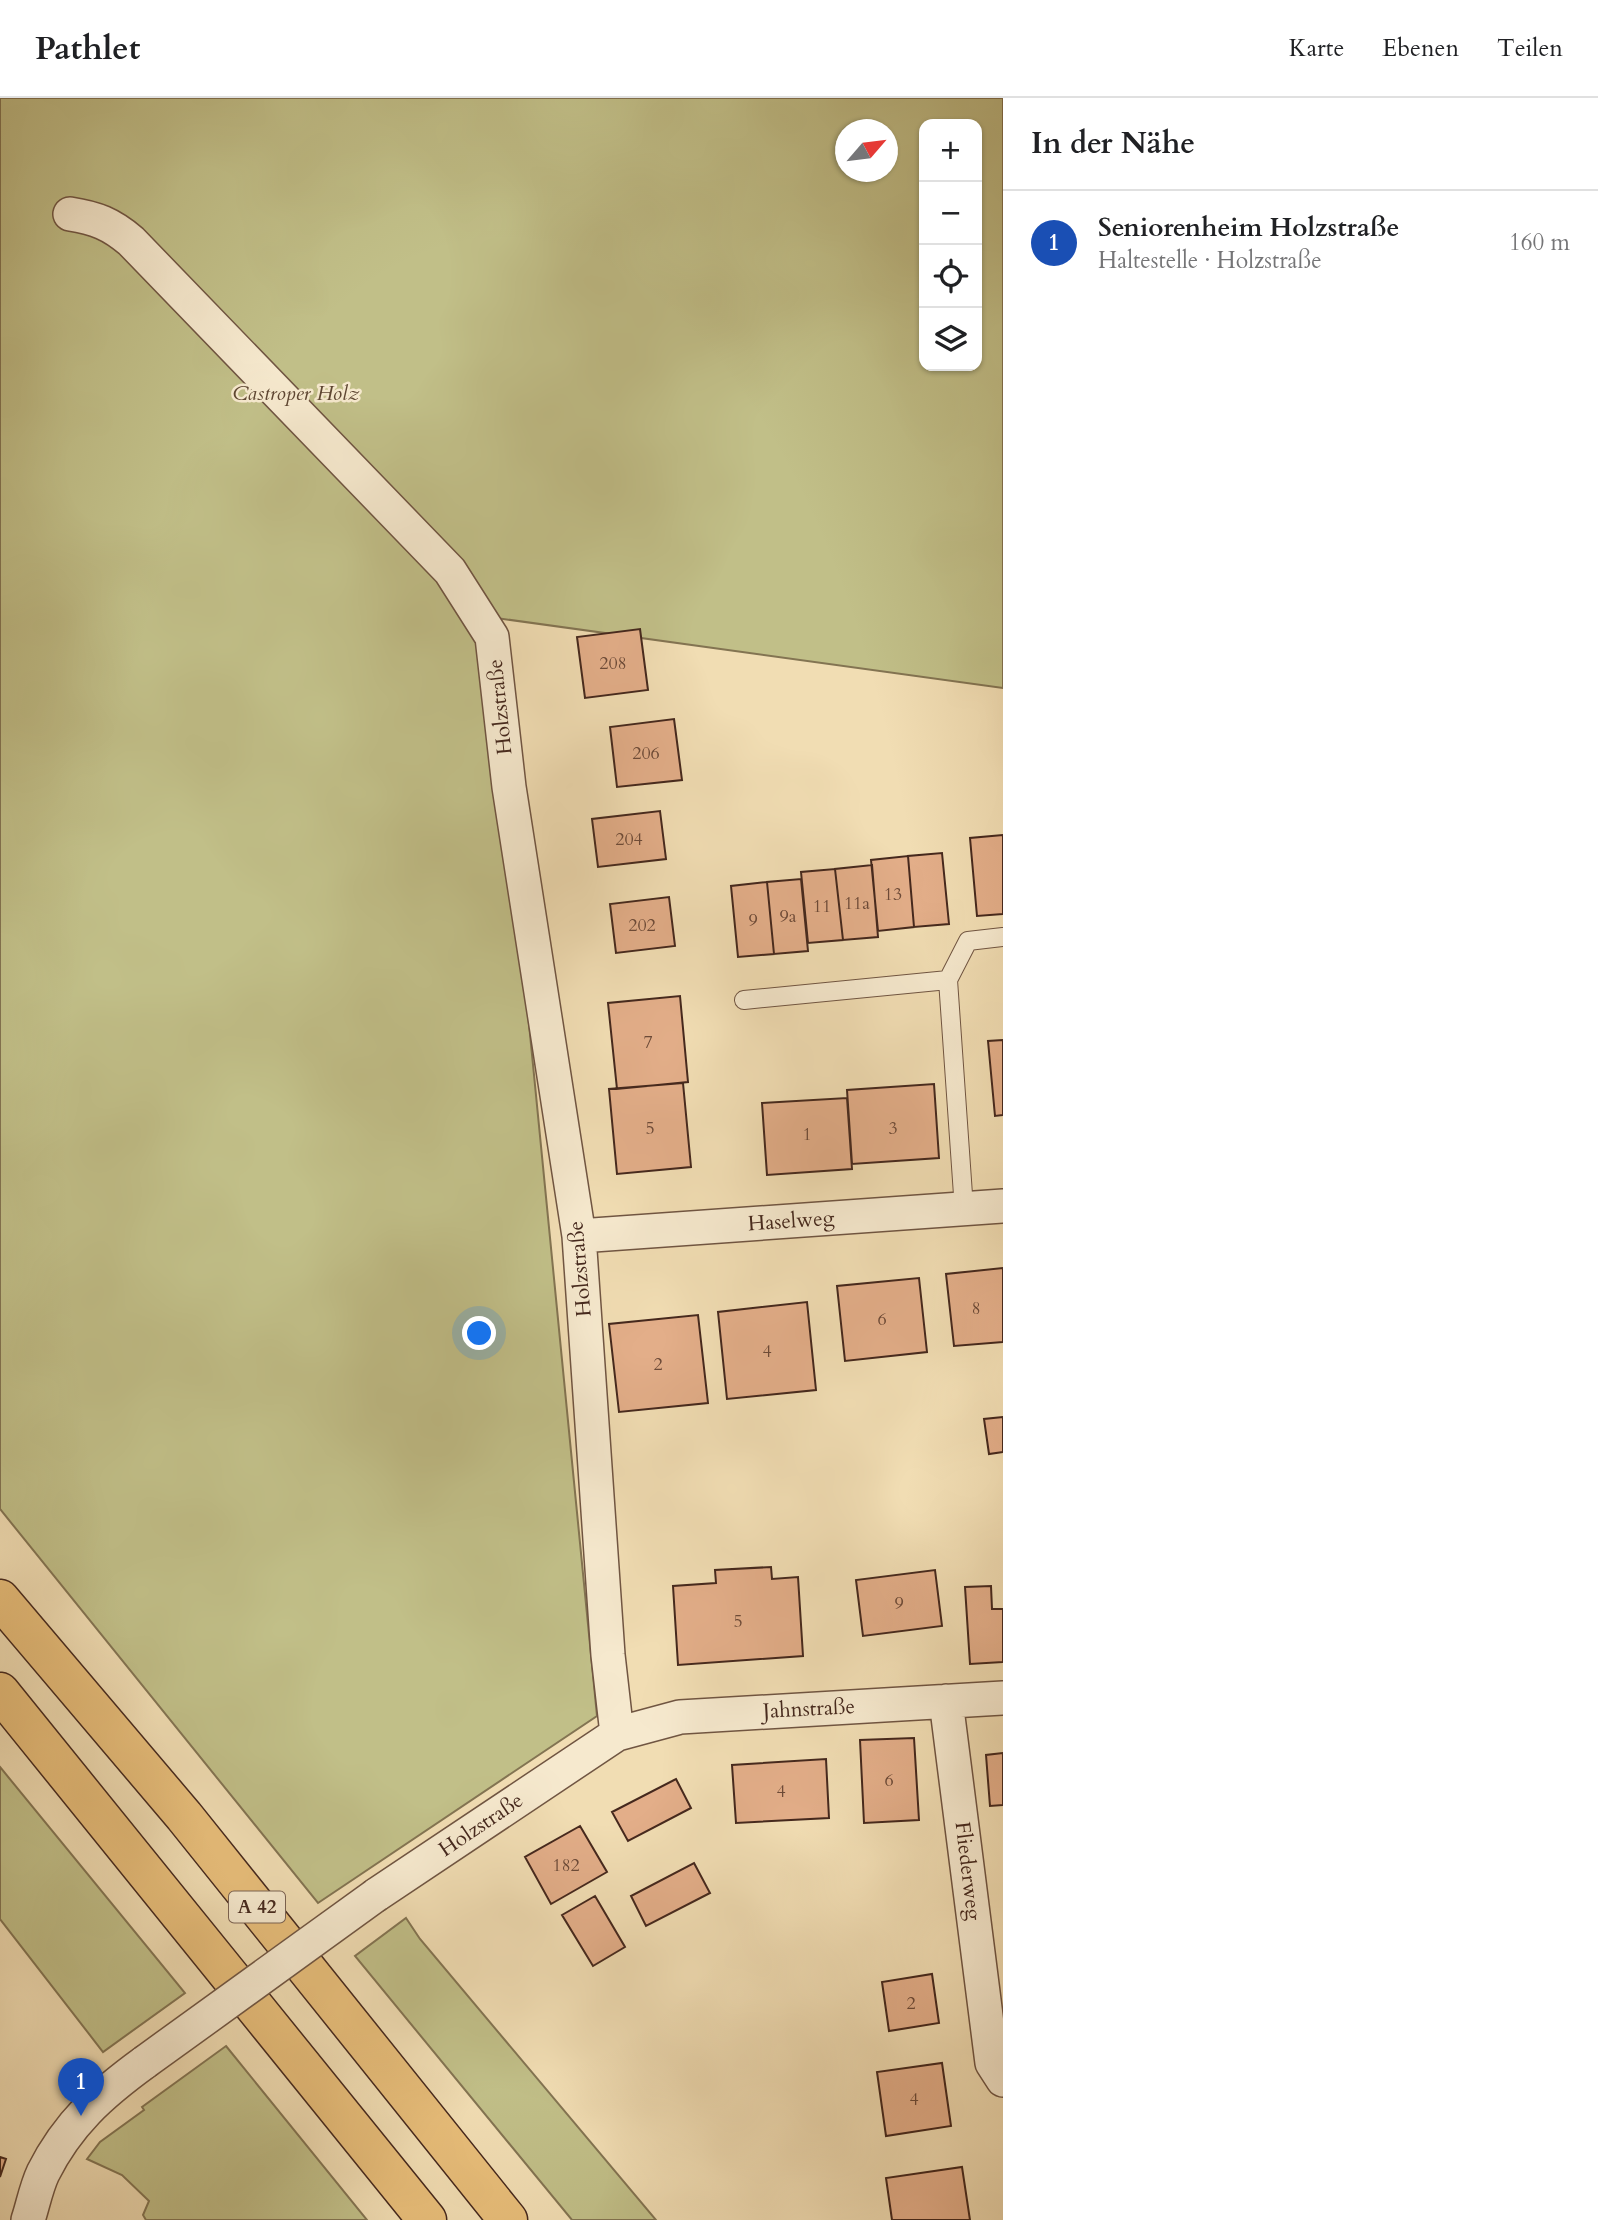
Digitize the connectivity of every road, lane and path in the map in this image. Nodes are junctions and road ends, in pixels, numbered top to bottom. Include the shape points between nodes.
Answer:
1 (70, 214) dead end
2 (1003, 937) edge
3 (948, 980) junction
4 (744, 1000) dead end
5 (1003, 1206) edge
6 (964, 1209) junction
7 (579, 1236) junction
8 (0, 1599) edge
9 (0, 1692) edge
10 (1003, 1698) edge
11 (946, 1701) junction
12 (617, 1734) junction
13 (1003, 2080) edge
14 (28, 2220) edge
15 (427, 2220) edge
16 (508, 2220) edge

1 - 7 street, Holzstraße via 94,217 131,241 450,571 492,637 509,787
2 - 3 lane via 968,941
3 - 4 lane
3 - 6 lane
5 - 6 street, Haselweg
6 - 7 street, Haselweg
7 - 12 street, Holzstraße
8 - 16 highway, A 42 via 184,1816
9 - 15 highway
10 - 11 street, Jahnstraße
11 - 12 street, Jahnstraße via 680,1717
11 - 13 street, Fliederweg via 992,2063
12 - 14 street, Holzstraße, bridge via 376,1895 115,2084 72,2124 43,2175

